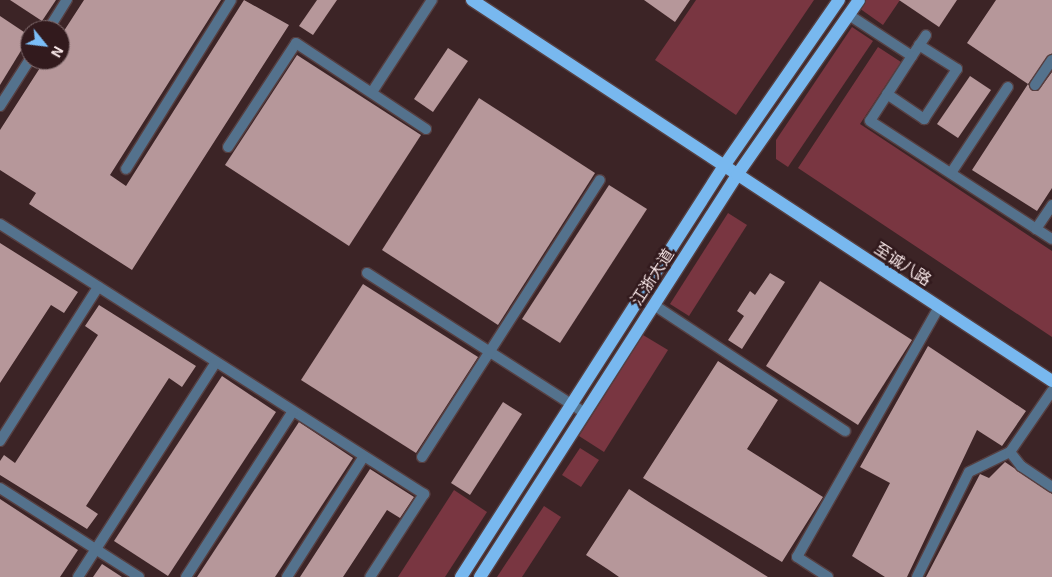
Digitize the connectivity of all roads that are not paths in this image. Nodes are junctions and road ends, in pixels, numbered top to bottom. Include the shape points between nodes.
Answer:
1 (68, 0) edge
2 (230, 0) edge
3 (432, 0) edge
4 (472, 0) edge
5 (839, 0) edge
6 (859, 0) edge
7 (849, 15) junction
8 (55, 20) edge
9 (926, 35) dead end
10 (919, 45) junction
11 (912, 56) junction
12 (1052, 60) edge
13 (23, 70) edge
14 (1036, 85) dead end
15 (1008, 87) dead end
16 (372, 92) junction
17 (887, 94) junction
18 (0, 106) edge
19 (426, 129) dead end
20 (228, 147) dead end
21 (724, 166) junction
22 (126, 168) dead end
23 (951, 174) junction
24 (737, 175) junction
25 (600, 180) dead end
26 (1052, 205) edge
27 (0, 224) edge
28 (1036, 229) junction
29 (1052, 239) edge
30 (367, 273) dead end
31 (98, 287) junction
32 (654, 305) junction
33 (939, 307) junction
34 (489, 352) junction
35 (216, 362) junction
36 (1052, 381) edge
37 (1052, 391) edge
38 (572, 404) junction
39 (293, 410) junction
40 (585, 413) junction
41 (845, 431) dead end
42 (0, 441) edge
43 (1010, 452) junction
44 (364, 456) junction
45 (422, 457) dead end
46 (1052, 487) edge
47 (0, 488) edge
48 (96, 549) junction
49 (78, 577) edge
50 (140, 577) edge
51 (186, 577) edge
52 (287, 577) edge
53 (370, 577) edge
54 (461, 577) edge
55 (480, 577) edge
56 (828, 577) edge
57 (917, 577) edge

1 - 8 lane
2 - 22 lane
3 - 16 lane
4 - 21 main road, 至诚八路
5 - 21 main road, 江浙大道
6 - 7 main road, 江浙大道
7 - 11 lane
7 - 24 main road, 江浙大道
9 - 10 lane
10 - 11 lane
10 - 17 lane via 957,70 924,119
11 - 17 lane
12 - 14 lane
13 - 18 lane
15 - 23 lane
16 - 19 lane
16 - 20 lane via 296,43
17 - 23 lane via 870,121
21 - 24 main road, 至诚八路
21 - 38 main road, 江浙大道
23 - 28 lane
24 - 32 main road, 江浙大道
24 - 33 main road, 至诚八路
25 - 34 lane
26 - 28 lane
27 - 31 lane
28 - 29 lane
30 - 34 lane
31 - 35 lane
31 - 42 lane
32 - 40 main road, 江浙大道
32 - 41 lane
33 - 36 main road, 至诚八路
33 - 56 lane via 797,557
34 - 38 lane
34 - 45 lane
35 - 39 lane
35 - 48 lane
37 - 43 lane
38 - 40 lane
38 - 54 main road, 江浙大道
39 - 44 lane
39 - 51 lane
40 - 55 main road, 江浙大道
43 - 46 lane via 1021,466
43 - 57 lane via 969,472
44 - 52 lane
44 - 53 lane via 424,494
47 - 48 lane
48 - 49 lane
48 - 50 lane

